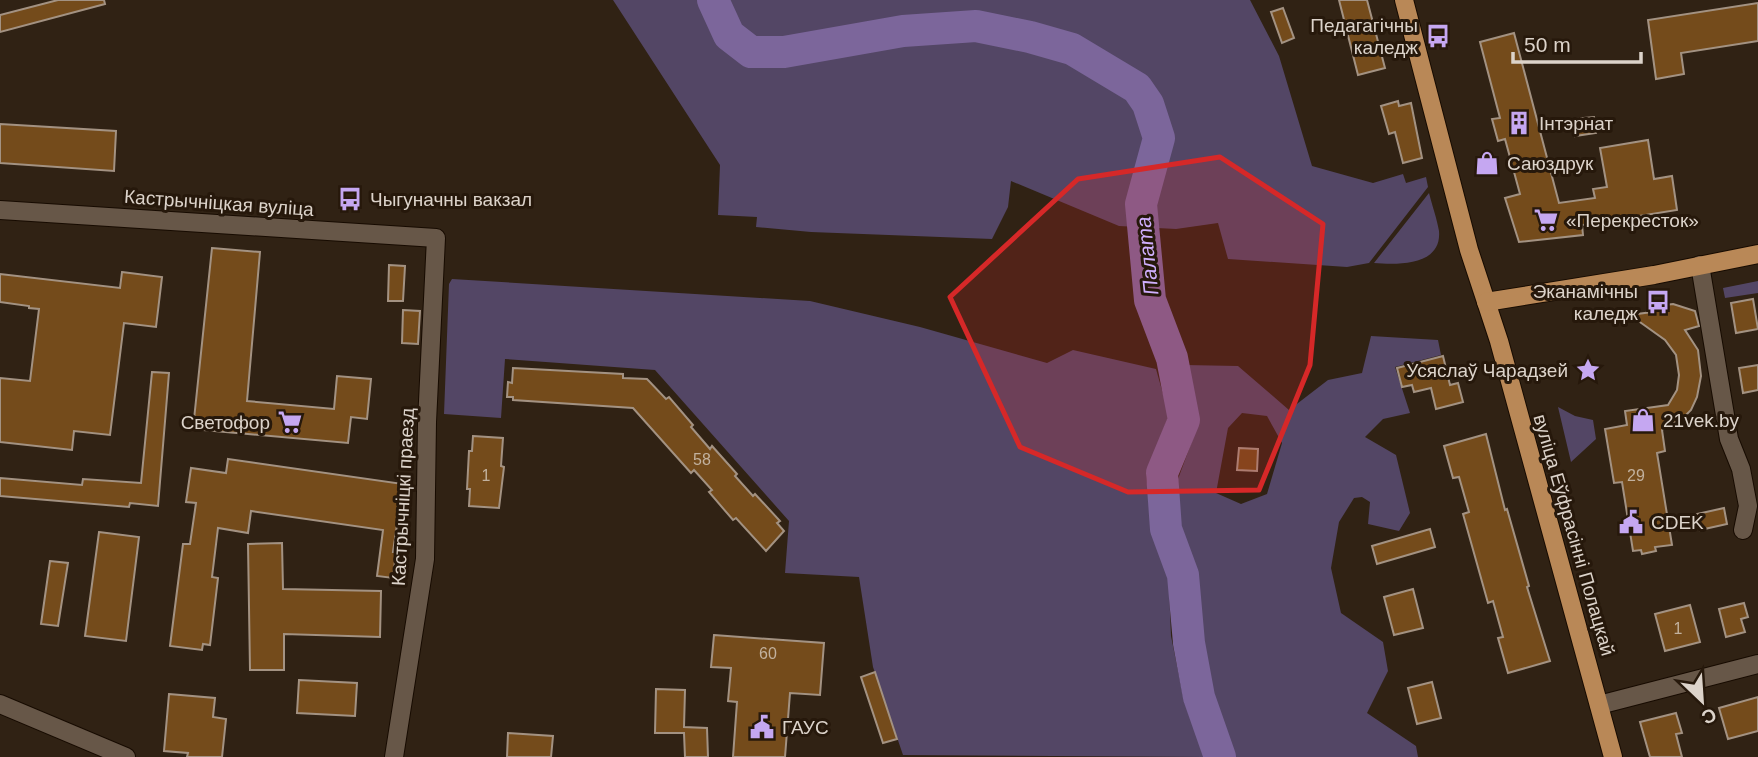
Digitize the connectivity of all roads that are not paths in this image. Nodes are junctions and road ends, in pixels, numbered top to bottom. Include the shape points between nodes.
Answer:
1 (1404, 0) edge
2 (0, 210) edge
3 (436, 238) joint
4 (1758, 254) edge
5 (1700, 265) junction
6 (1486, 302) junction
7 (1743, 530) dead end
8 (1758, 664) edge
9 (0, 704) edge
10 (1599, 705) junction
11 (127, 757) edge
12 (394, 757) edge
13 (1613, 757) edge

1 - 6 main road, вуліца Еўфрасінні Полацкай
2 - 3 street, Кастрычніцкая вуліца
3 - 12 street, Кастрычніцкі праезд via 425,559
4 - 5 main road
5 - 6 main road
5 - 7 street via 1729,439 1748,506
6 - 10 main road, вуліца Еўфрасінні Полацкай
8 - 10 street
9 - 11 street
10 - 13 main road, вуліца Еўфрасінні Полацкай

